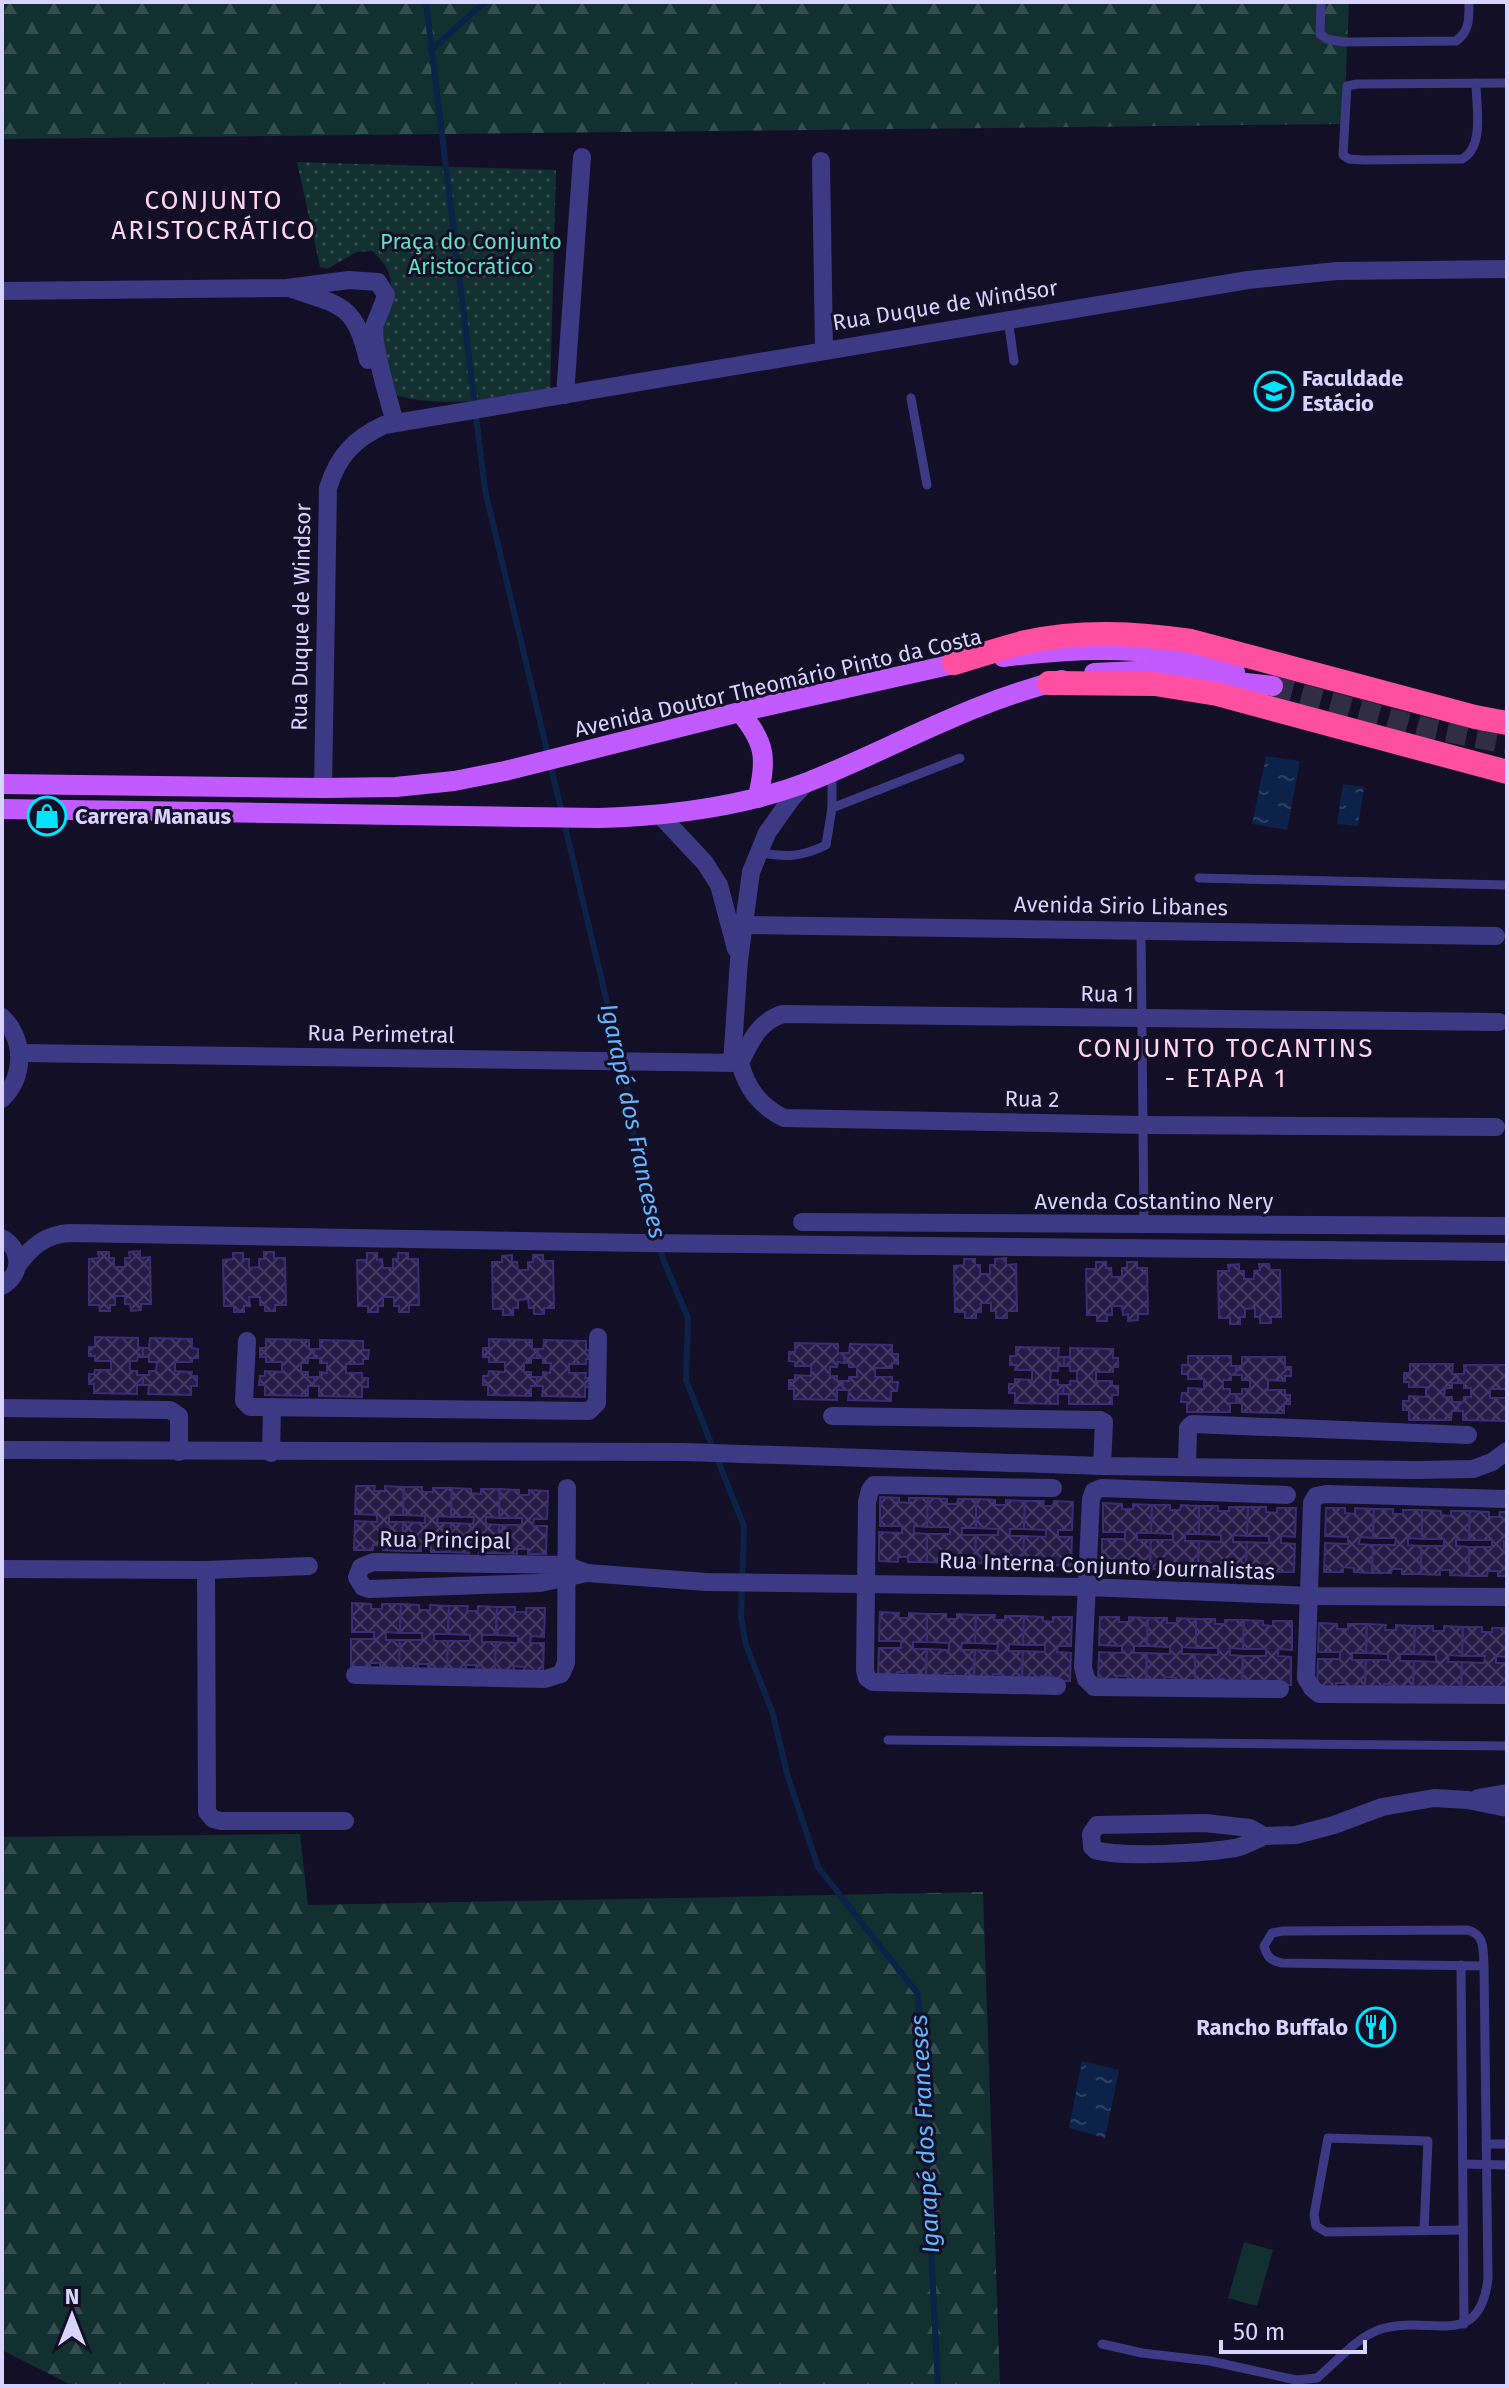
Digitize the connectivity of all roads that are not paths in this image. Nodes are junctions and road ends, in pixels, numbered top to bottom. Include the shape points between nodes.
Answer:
1 (1321, 2) edge
2 (1469, 2) edge
3 (1476, 83) junction
4 (1507, 83) edge
5 (582, 157) dead end
6 (821, 161) dead end
7 (1507, 269) edge
8 (287, 288) junction
9 (2, 291) edge
10 (1008, 319) junction
11 (824, 349) junction
12 (1014, 361) dead end
13 (565, 395) junction
14 (911, 398) dead end
15 (389, 424) junction
16 (927, 485) dead end
17 (954, 663) junction
18 (1049, 683) junction
19 (740, 712) junction
20 (1507, 723) edge
21 (960, 758) dead end
22 (832, 771) junction
23 (1507, 772) edge
24 (807, 782) junction
25 (2, 784) edge
26 (323, 788) junction
27 (758, 798) junction
28 (832, 808) junction
29 (2, 809) edge
30 (661, 816) junction
31 (758, 852) junction
32 (1199, 878) dead end
33 (1507, 885) edge
34 (744, 925) junction
35 (1141, 931) junction
36 (1496, 936) dead end
37 (739, 960) junction
38 (2, 1017) edge
39 (1142, 1018) junction
40 (1499, 1022) dead end
41 (20, 1053) junction
42 (736, 1063) junction
43 (2, 1099) edge
44 (1145, 1125) junction
45 (1496, 1127) dead end
46 (802, 1222) dead end
47 (1144, 1225) junction
48 (1505, 1226) edge
49 (2, 1238) edge
50 (1507, 1252) edge
51 (18, 1265) junction
52 (3, 1286) edge
53 (598, 1337) dead end
54 (247, 1341) dead end
55 (272, 1407) junction
56 (2, 1408) edge
57 (832, 1416) dead end
58 (1468, 1435) dead end
59 (2, 1450) edge
60 (179, 1452) junction
61 (271, 1453) junction
62 (1505, 1454) edge
63 (1102, 1466) junction
64 (1187, 1466) junction
65 (567, 1488) dead end
66 (1053, 1488) dead end
67 (1287, 1495) dead end
68 (1507, 1499) edge
69 (309, 1566) dead end
70 (2, 1569) edge
71 (206, 1570) junction
72 (566, 1572) junction
73 (706, 1582) joint
74 (866, 1584) junction
75 (1086, 1587) junction
76 (1311, 1596) junction
77 (1507, 1597) edge
78 (355, 1675) dead end
79 (1057, 1686) dead end
80 (1280, 1689) dead end
81 (1507, 1695) edge
82 (888, 1740) dead end
83 (1507, 1746) edge
84 (1507, 1793) edge
85 (1468, 1800) junction
86 (1507, 1808) edge
87 (345, 1821) dead end
88 (1264, 1836) junction
89 (1461, 1965) junction
90 (1484, 1966) junction
91 (1486, 2144) junction
92 (1507, 2144) edge
93 (1463, 2164) junction
94 (1486, 2165) junction
95 (1507, 2165) edge
96 (1463, 2230) junction
97 (1424, 2231) junction
98 (1464, 2324) junction
99 (1102, 2344) dead end

1 - 2 lane via 1320,34 1343,42 1456,41 1469,25
3 - 3 lane via 1347,86 1343,155 1364,160 1462,159 1476,143
3 - 4 lane
5 - 13 street
6 - 11 street
7 - 10 street, Rua Duque de Windsor via 1299,273
8 - 9 street
8 - 15 street via 351,314
8 - 15 street via 378,282 386,295 375,326
10 - 11 street, Rua Duque de Windsor
10 - 12 lane
11 - 13 street, Rua Duque de Windsor
13 - 15 street, Rua Duque de Windsor
14 - 16 lane
15 - 26 street, Rua Duque de Windsor via 366,433 345,452 328,488
17 - 18 main road, Avenida Doutor Theomário Pinto da Costa via 1055,651 1145,650 1223,667 1273,686 1138,671
17 - 19 main road, Avenida Doutor Theomário Pinto da Costa
17 - 20 highway via 1065,636 1147,635 1191,641
18 - 22 main road, Avenida Doutor Theomário Pinto da Costa
18 - 23 highway via 1155,684 1195,690
19 - 26 main road, Avenida Doutor Theomário Pinto da Costa via 454,781
19 - 27 main road via 764,751
21 - 28 lane
22 - 24 main road, Avenida Doutor Theomário Pinto da Costa
22 - 28 lane
24 - 27 main road, Avenida Doutor Theomário Pinto da Costa
24 - 31 street
25 - 26 main road, Avenida Doutor Theomário Pinto da Costa
27 - 30 main road, Avenida Doutor Theomário Pinto da Costa
28 - 31 lane via 826,845 782,858
29 - 30 main road, Avenida Doutor Theomário Pinto da Costa
30 - 37 street via 719,885
31 - 34 street
32 - 33 lane
34 - 35 street, Avenida Sirio Libanes
34 - 37 street
35 - 36 street, Avenida Sirio Libanes
35 - 39 lane
37 - 42 street
38 - 41 street via 15,1034
39 - 40 street, Rua 1
39 - 42 street, Rua 1 via 783,1014 763,1024
39 - 44 lane
41 - 42 street, Rua Perimetral
41 - 43 street via 15,1082
42 - 44 street, Rua 2 via 759,1100 784,1118
44 - 45 street, Rua 2
44 - 47 lane
46 - 47 street, Avenda Costantino Nery
47 - 48 street, Avenda Costantino Nery
49 - 51 street via 14,1248
50 - 51 street via 70,1233 45,1239
51 - 52 street
53 - 55 street via 597,1403 589,1411
54 - 55 street via 245,1404
55 - 61 street
56 - 60 street via 174,1411 179,1416
57 - 63 street via 1102,1420
58 - 64 street via 1192,1424
59 - 60 street
60 - 61 street
61 - 63 street via 684,1452
62 - 64 street via 1458,1470
63 - 64 street
65 - 72 street
66 - 74 street via 874,1485 867,1502
67 - 75 street via 1094,1491
68 - 76 street via 1316,1496
69 - 71 street
70 - 71 street
71 - 87 street via 207,1812 221,1821
72 - 72 street, Rua Principal via 540,1583 369,1589 357,1577 361,1567 373,1562
72 - 73 street, Rua Principal
72 - 78 street via 566,1663 561,1674 545,1679
73 - 74 street, Rua Interna Conjunto Journalistas
74 - 75 street, Rua Interna Conjunto Journalistas
74 - 79 street via 865,1670 873,1682
75 - 76 street, Rua Interna Conjunto Journalistas
75 - 80 street via 1083,1667 1094,1687
76 - 77 street, Rua Interna Conjunto Journalistas
76 - 81 street via 1306,1678 1319,1694
82 - 83 lane
84 - 85 street
85 - 86 street
85 - 88 street via 1434,1798 1382,1807 1296,1835
88 - 88 street via 1250,1828 1205,1823 1097,1825 1091,1834 1095,1850 1141,1852 1238,1848
89 - 90 lane
89 - 90 lane via 1282,1963 1272,1961 1264,1946 1272,1933 1283,1931 1468,1930 1482,1940
89 - 93 lane
90 - 91 lane
91 - 92 lane
91 - 94 lane
93 - 94 lane
93 - 96 lane
94 - 95 lane
94 - 98 lane via 1486,2293 1480,2312
96 - 97 lane
96 - 98 lane
97 - 97 lane via 1326,2232 1316,2226 1328,2138 1428,2141
98 - 99 lane via 1379,2330 1308,2380

